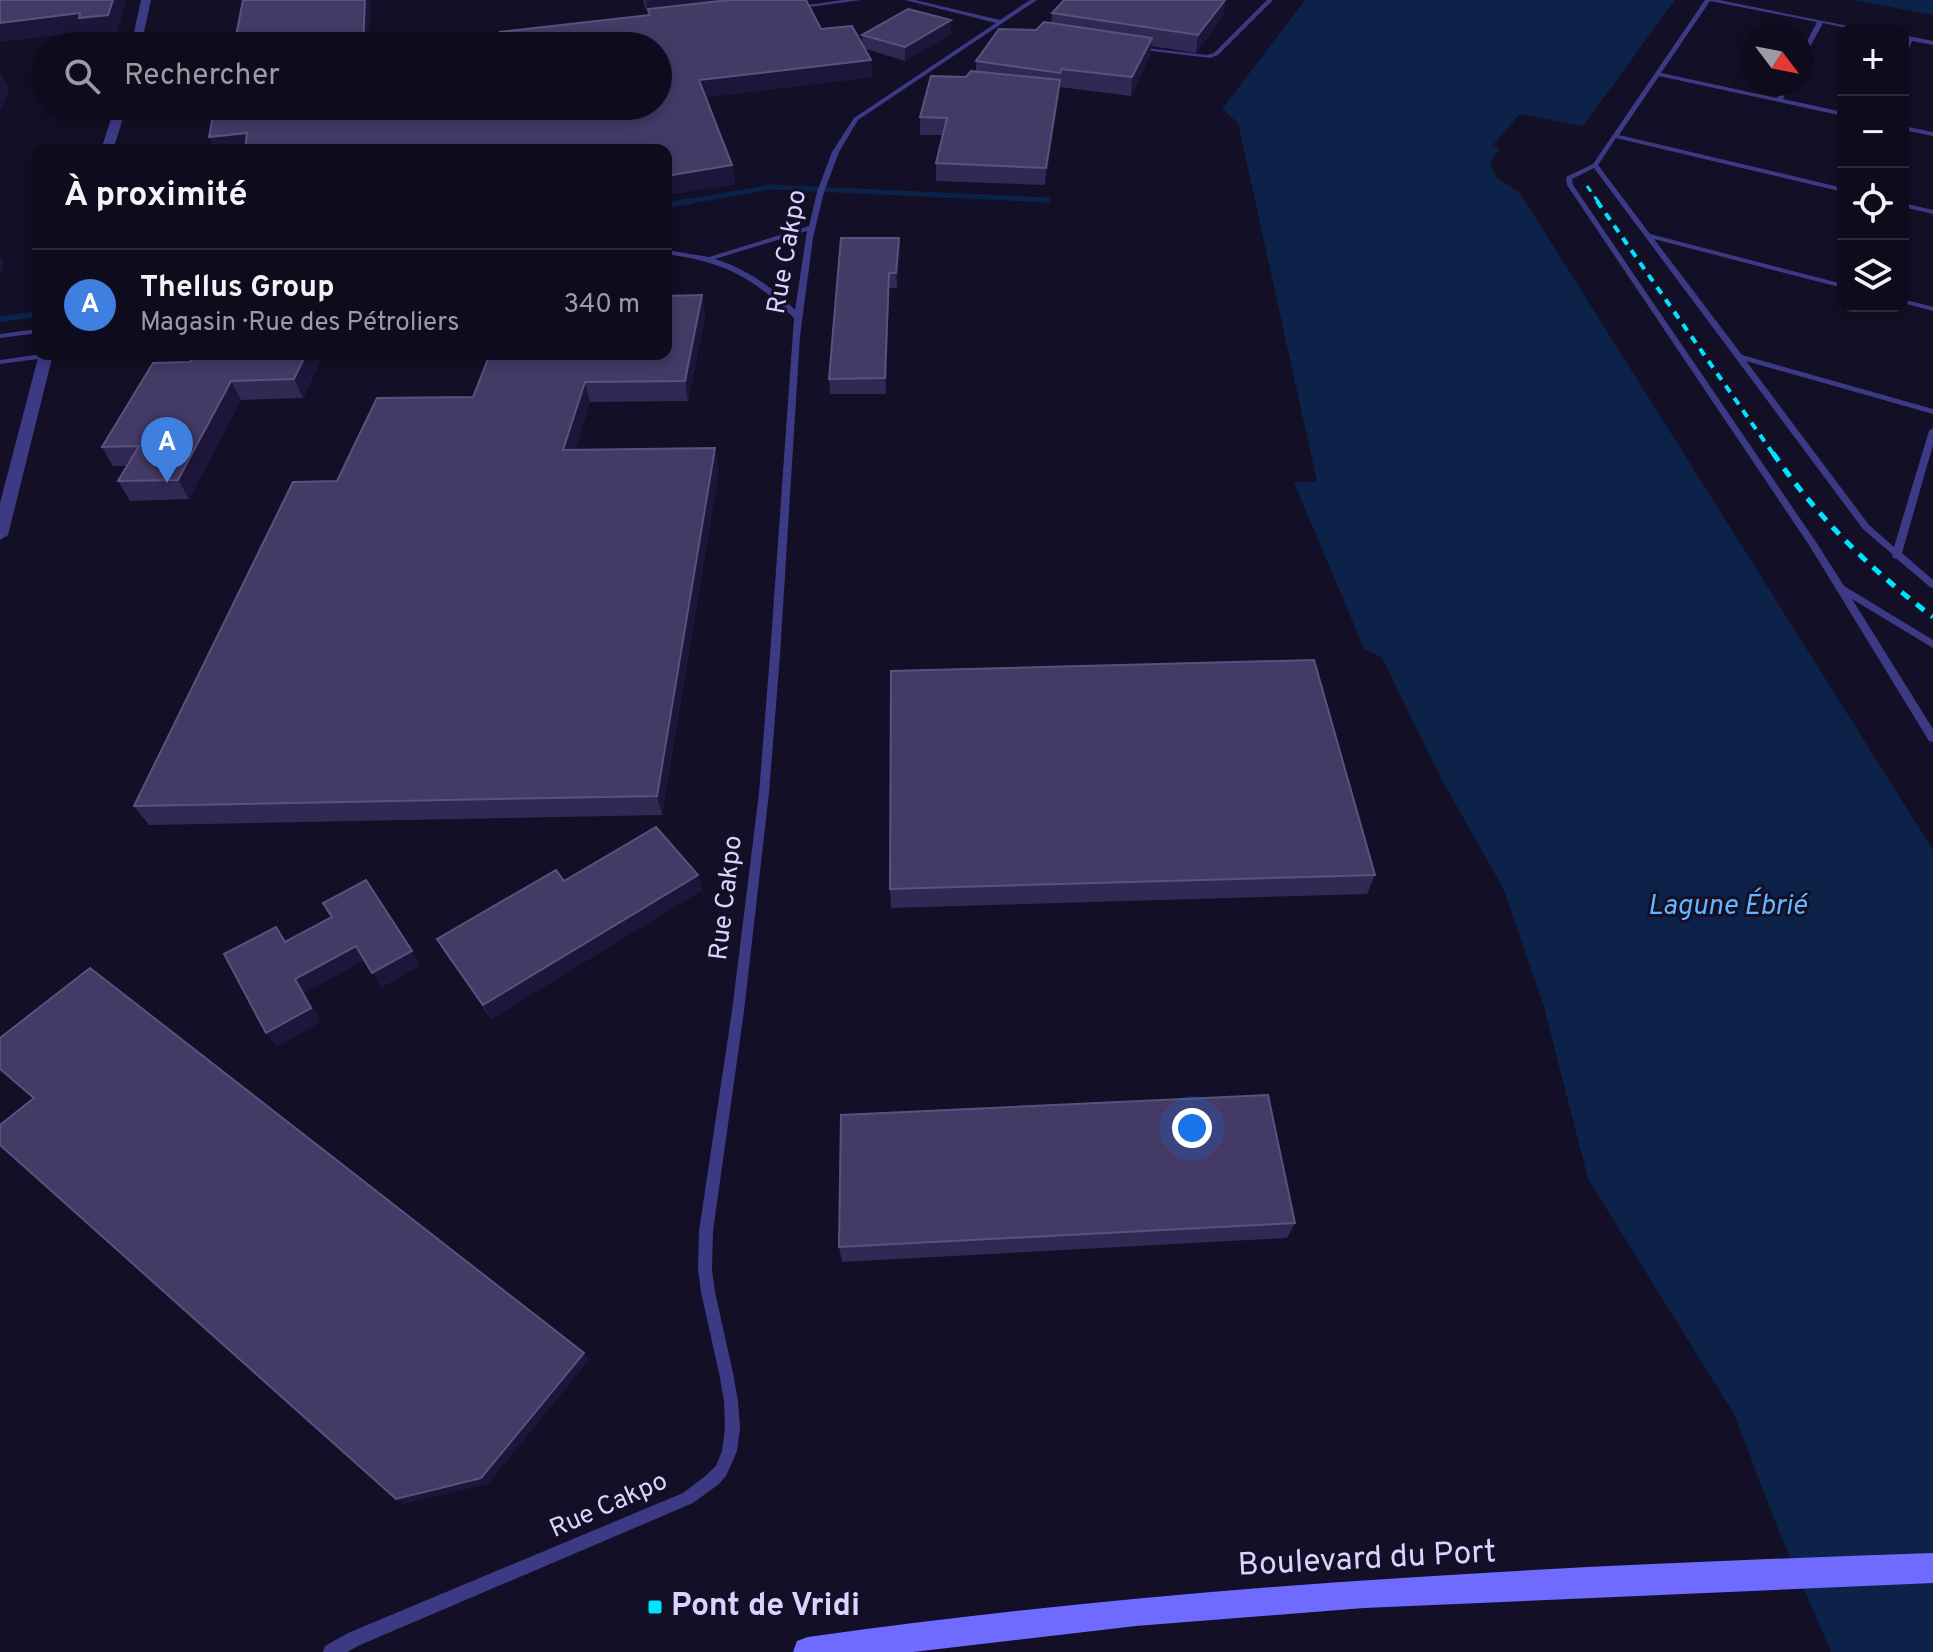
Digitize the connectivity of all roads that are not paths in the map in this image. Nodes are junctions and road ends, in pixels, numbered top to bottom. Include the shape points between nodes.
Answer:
1 (146, 0) edge
2 (858, 0) edge
3 (908, 0) edge
4 (1034, 0) edge
5 (1270, 0) edge
6 (1710, 0) edge
7 (781, 8) edge
8 (1821, 21) junction
9 (1000, 22) junction
10 (1837, 24) edge
11 (991, 27) junction
12 (1006, 30) edge
13 (139, 32) edge
14 (1813, 36) edge
15 (1909, 38) edge
16 (1933, 43) edge
17 (1124, 47) edge
18 (1658, 74) junction
19 (916, 77) junction
20 (932, 79) edge
21 (1781, 96) edge
22 (1779, 100) junction
23 (1837, 113) edge
24 (117, 120) edge
25 (1909, 129) edge
26 (1933, 134) edge
27 (1615, 136) junction
28 (109, 144) edge
29 (1595, 165) junction
30 (1837, 189) edge
31 (1909, 206) edge
32 (1933, 212) edge
33 (812, 227) junction
34 (1647, 235) junction
35 (672, 253) edge
36 (712, 258) junction
37 (1837, 284) edge
38 (1909, 303) edge
39 (1933, 309) edge
40 (799, 318) junction
41 (32, 332) edge
42 (0, 336) edge
43 (1739, 357) junction
44 (32, 358) edge
45 (49, 360) edge
46 (0, 362) edge
47 (1933, 412) edge
48 (1933, 431) edge
49 (0, 535) edge
50 (1896, 556) junction
51 (1933, 585) edge
52 (1839, 586) junction
53 (1933, 645) edge
54 (1933, 738) edge
55 (1933, 1568) edge
56 (331, 1652) edge
57 (808, 1652) edge

1 - 13 street
2 - 7 lane
3 - 9 lane
4 - 9 lane, Rue Cakpo
5 - 17 lane via 1208,57
6 - 8 lane
6 - 18 lane
8 - 10 lane
8 - 14 lane
9 - 11 lane, Rue Cakpo
11 - 12 lane
11 - 19 lane, Rue Cakpo
15 - 16 lane
18 - 22 lane
18 - 27 lane
19 - 20 lane
19 - 33 lane, Rue Cakpo via 856,119 840,138
21 - 22 lane
22 - 23 lane
24 - 28 street
25 - 26 lane
27 - 29 lane
27 - 30 lane
29 - 34 lane
29 - 52 lane via 1573,174 1570,185
31 - 32 lane
33 - 36 lane
33 - 40 lane, Rue Cakpo
34 - 37 lane
34 - 43 lane
35 - 36 lane
36 - 40 lane via 771,289
38 - 39 lane
40 - 56 lane, Rue Cakpo via 764,792 725,1103 713,1159 705,1271 731,1396 731,1437 722,1471 688,1498
41 - 42 lane
43 - 47 lane
43 - 50 lane via 1866,527
44 - 46 lane
45 - 49 street
48 - 50 lane
50 - 51 lane
52 - 53 lane
52 - 54 lane
55 - 57 main road, Boulevard du Port via 1256,1601 1023,1623

